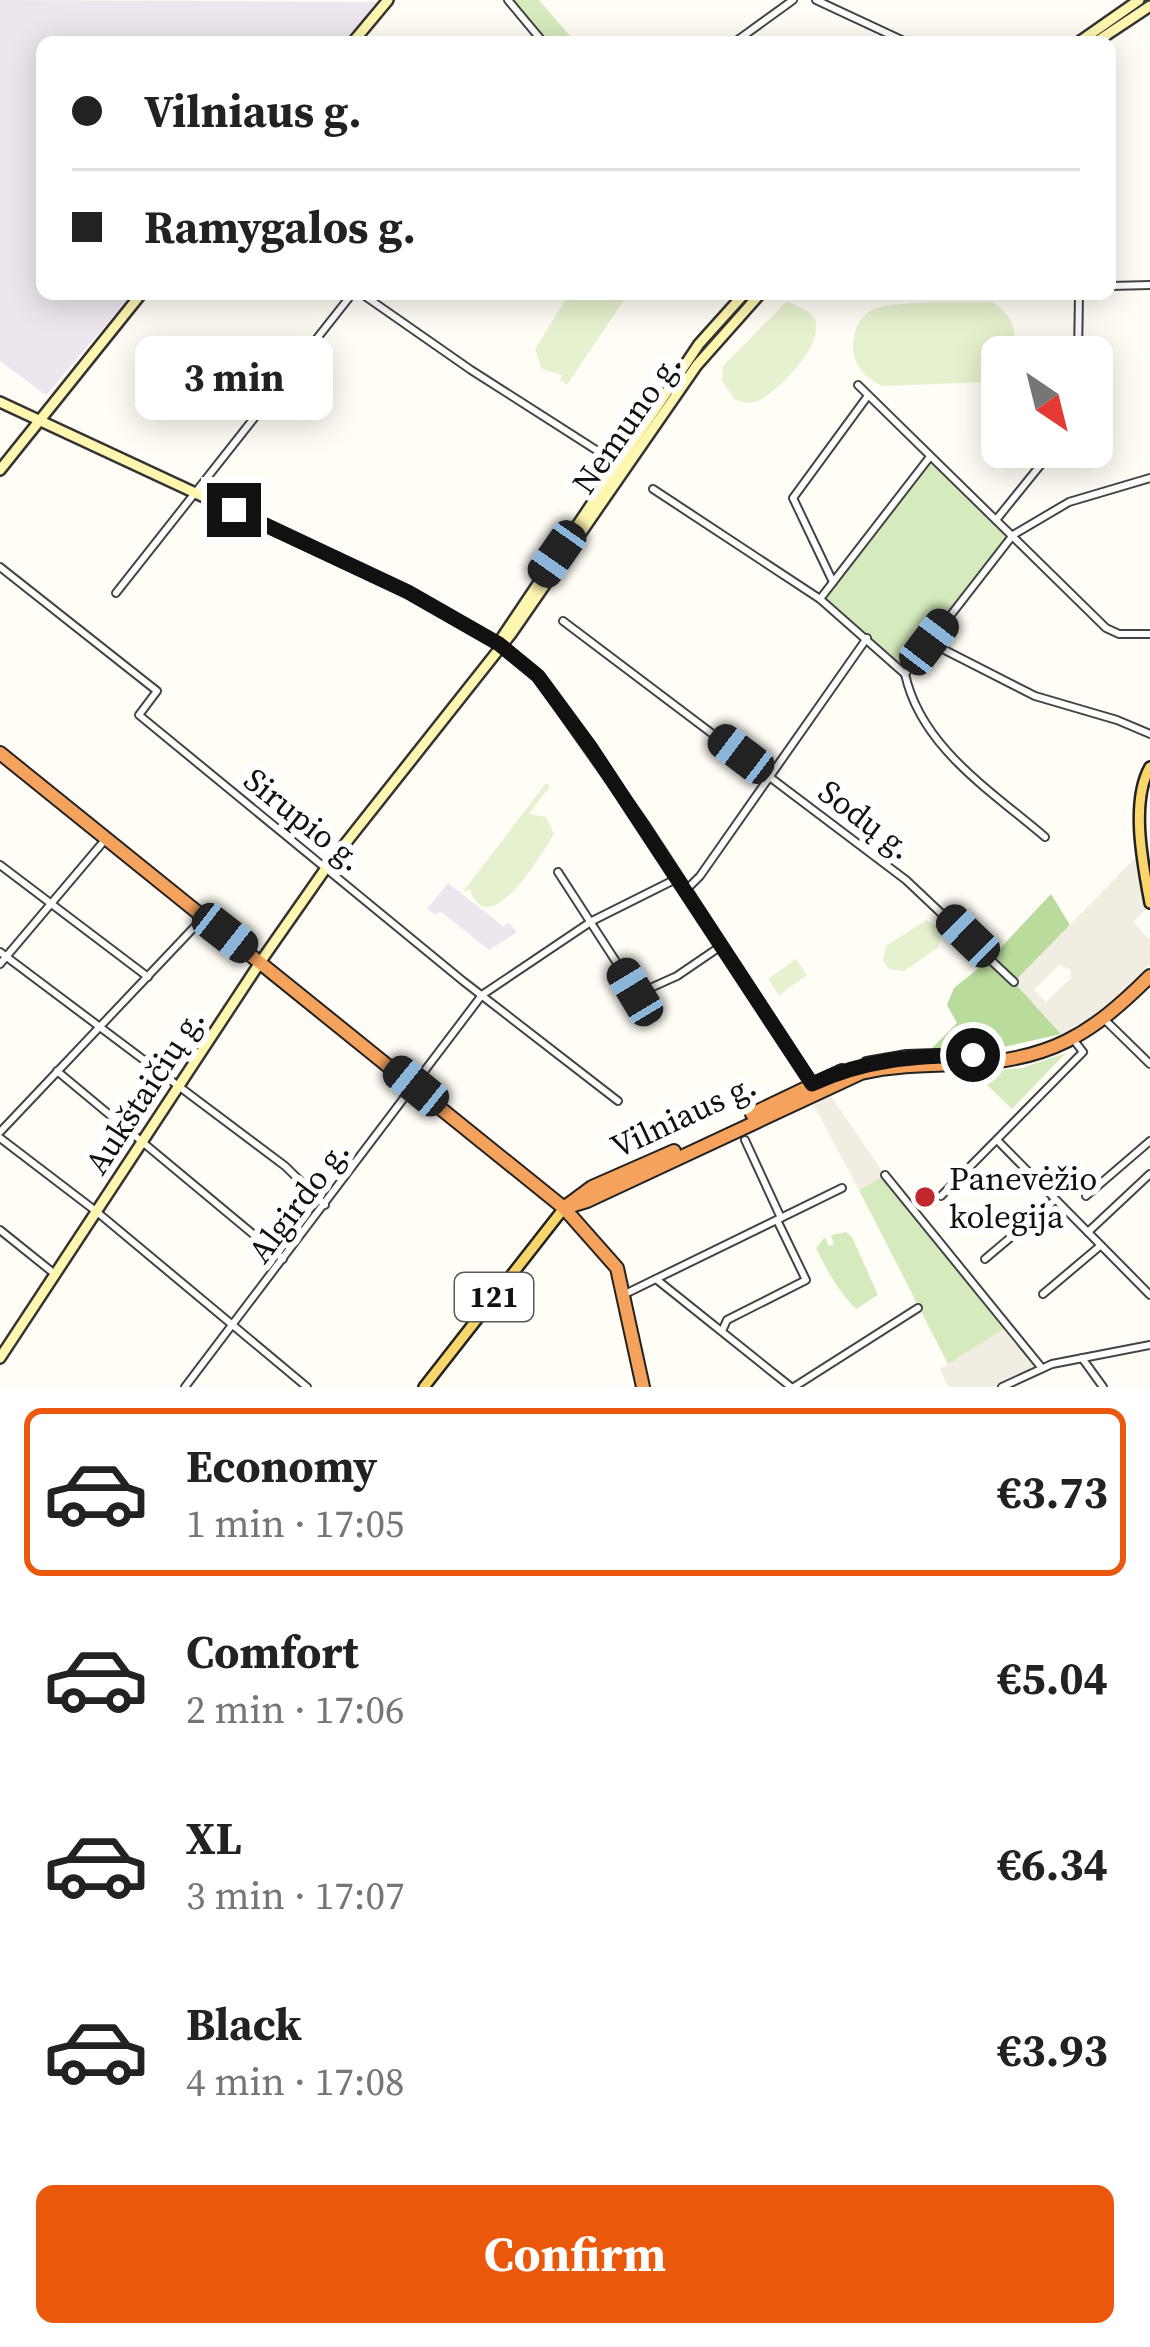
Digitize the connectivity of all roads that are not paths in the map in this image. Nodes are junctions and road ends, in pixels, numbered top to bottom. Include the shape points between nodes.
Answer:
1 (388, 0) edge
2 (508, 0) edge
3 (793, 0) edge
4 (816, 0) edge
5 (1132, 2) edge
6 (1150, 6) edge
7 (358, 36) edge
8 (538, 36) edge
9 (743, 36) edge
10 (893, 36) edge
11 (1087, 36) edge
12 (1105, 36) edge
13 (1150, 284) edge
14 (1116, 286) edge
15 (136, 300) edge
16 (347, 300) edge
17 (371, 300) edge
18 (739, 300) edge
19 (755, 300) edge
20 (1079, 300) edge
21 (1078, 336) edge
22 (858, 385) dead end
23 (867, 397) junction
24 (0, 402) edge
25 (40, 422) junction
26 (929, 458) junction
27 (622, 466) junction
28 (1037, 468) edge
29 (0, 470) edge
30 (1150, 478) edge
31 (653, 489) dead end
32 (196, 493) junction
33 (996, 520) junction
34 (1013, 535) junction
35 (0, 567) edge
36 (833, 582) junction
37 (116, 593) dead end
38 (820, 599) junction
39 (563, 621) dead end
40 (1150, 634) edge
41 (867, 638) junction
42 (929, 642) junction
43 (499, 644) junction
44 (904, 674) junction
45 (468, 685) joint
46 (1150, 734) edge
47 (0, 753) edge
48 (1150, 767) edge
49 (770, 776) junction
50 (1045, 836) dead end
51 (106, 838) junction
52 (0, 866) edge
53 (326, 868) junction
54 (558, 872) dead end
55 (678, 878) junction
56 (686, 890) junction
57 (1150, 903) edge
58 (51, 904) junction
59 (205, 916) junction
60 (592, 921) junction
61 (722, 946) junction
62 (2, 958) edge
63 (261, 961) junction
64 (1150, 976) edge
65 (148, 977) junction
66 (1014, 982) dead end
67 (482, 995) junction
68 (1104, 1019) junction
69 (100, 1028) junction
70 (1072, 1036) junction
71 (1150, 1064) edge
72 (57, 1071) junction
73 (178, 1086) junction
74 (416, 1086) junction
75 (815, 1088) junction
76 (618, 1101) dead end
77 (0, 1135) edge
78 (745, 1140) dead end
79 (997, 1140) junction
80 (142, 1141) junction
81 (1150, 1141) edge
82 (1150, 1174) edge
83 (885, 1175) dead end
84 (842, 1187) dead end
85 (941, 1196) dead end
86 (1086, 1196) dead end
87 (1055, 1200) junction
88 (325, 1204) junction
89 (564, 1208) junction
90 (97, 1212) junction
91 (779, 1219) junction
92 (0, 1230) edge
93 (1088, 1232) junction
94 (1101, 1246) junction
95 (284, 1259) junction
96 (985, 1259) dead end
97 (56, 1275) junction
98 (656, 1279) junction
99 (625, 1294) junction
100 (1043, 1294) dead end
101 (1150, 1295) edge
102 (918, 1308) dead end
103 (233, 1324) junction
104 (722, 1331) junction
105 (1150, 1345) edge
106 (0, 1358) edge
107 (1082, 1358) junction
108 (1042, 1367) junction
109 (185, 1387) edge
110 (308, 1387) edge
111 (424, 1387) edge
112 (644, 1387) edge
113 (792, 1387) edge
114 (1002, 1387) edge
115 (1103, 1387) edge

1 - 7 main road
2 - 8 street
3 - 9 street
4 - 10 street
5 - 11 main road
6 - 12 main road
13 - 14 street
15 - 25 main road
16 - 32 street
17 - 27 street
18 - 27 main road, Nemuno g. via 699,344
19 - 27 main road, Nemuno g.
20 - 21 street
22 - 23 street
23 - 26 street
23 - 36 street via 793,498
24 - 25 main road
25 - 29 main road
25 - 32 main road
26 - 33 street
26 - 36 street
27 - 43 main road, Nemuno g.
28 - 33 street
30 - 34 street via 1069,502
31 - 38 street
32 - 37 street
32 - 43 main road
33 - 34 street
34 - 40 street via 1110,631
34 - 42 street
35 - 53 street, Sirupio g. via 157,692 139,715
36 - 38 street
38 - 41 street
39 - 49 street, Sodų g.
41 - 44 street
41 - 49 street
42 - 44 street
42 - 46 street via 1035,696
43 - 45 main road, Nemuno g.
43 - 55 main road via 552,691
44 - 50 street via 939,746
45 - 53 main road, Aukštaičių g.
47 - 51 highway
48 - 57 main road via 1141,804
49 - 56 street
49 - 66 street, Sodų g. via 931,900
51 - 58 street
51 - 59 highway
52 - 58 street
53 - 63 main road, Aukštaičių g.
53 - 67 street, Sirupio g.
54 - 60 street
55 - 56 main road
55 - 60 street, Algirdo g.
56 - 61 main road
58 - 62 street
58 - 65 street
59 - 63 highway
59 - 65 street
60 - 61 street via 640,994
60 - 67 street, Algirdo g.
61 - 75 main road
62 - 69 street
63 - 73 main road, Aukštaičių g.
63 - 74 highway
64 - 68 highway
65 - 69 street
67 - 74 street, Algirdo g.
67 - 76 street, Sirupio g.
68 - 70 highway, Vilniaus g.
68 - 71 street
69 - 72 street
69 - 73 street
70 - 75 highway, Vilniaus g. via 1002,1061 872,1071
70 - 79 street via 1083,1052
72 - 77 street
72 - 80 street
73 - 80 main road, Aukštaičių g.
73 - 88 street
74 - 88 street, Algirdo g.
74 - 89 highway
75 - 89 highway, Vilniaus g.
77 - 90 street
78 - 91 street
79 - 85 street
79 - 87 street
80 - 90 main road, Aukštaičių g.
80 - 95 street
81 - 86 street
82 - 93 street
83 - 108 street
84 - 91 street
87 - 93 street
87 - 96 street
88 - 95 street, Algirdo g.
89 - 99 highway via 610,1258
89 - 111 main road, 121
90 - 97 main road, Aukštaičių g.
90 - 103 street
91 - 98 street
91 - 104 street via 806,1280 727,1320
92 - 97 street
93 - 94 street
94 - 100 street
94 - 101 street
95 - 103 street, Algirdo g.
97 - 106 main road, Aukštaičių g.
98 - 99 street
98 - 104 street
99 - 112 highway
102 - 113 street
103 - 109 street, Algirdo g.
103 - 110 street
104 - 113 street
105 - 107 street
107 - 108 street
107 - 115 street
108 - 114 street

